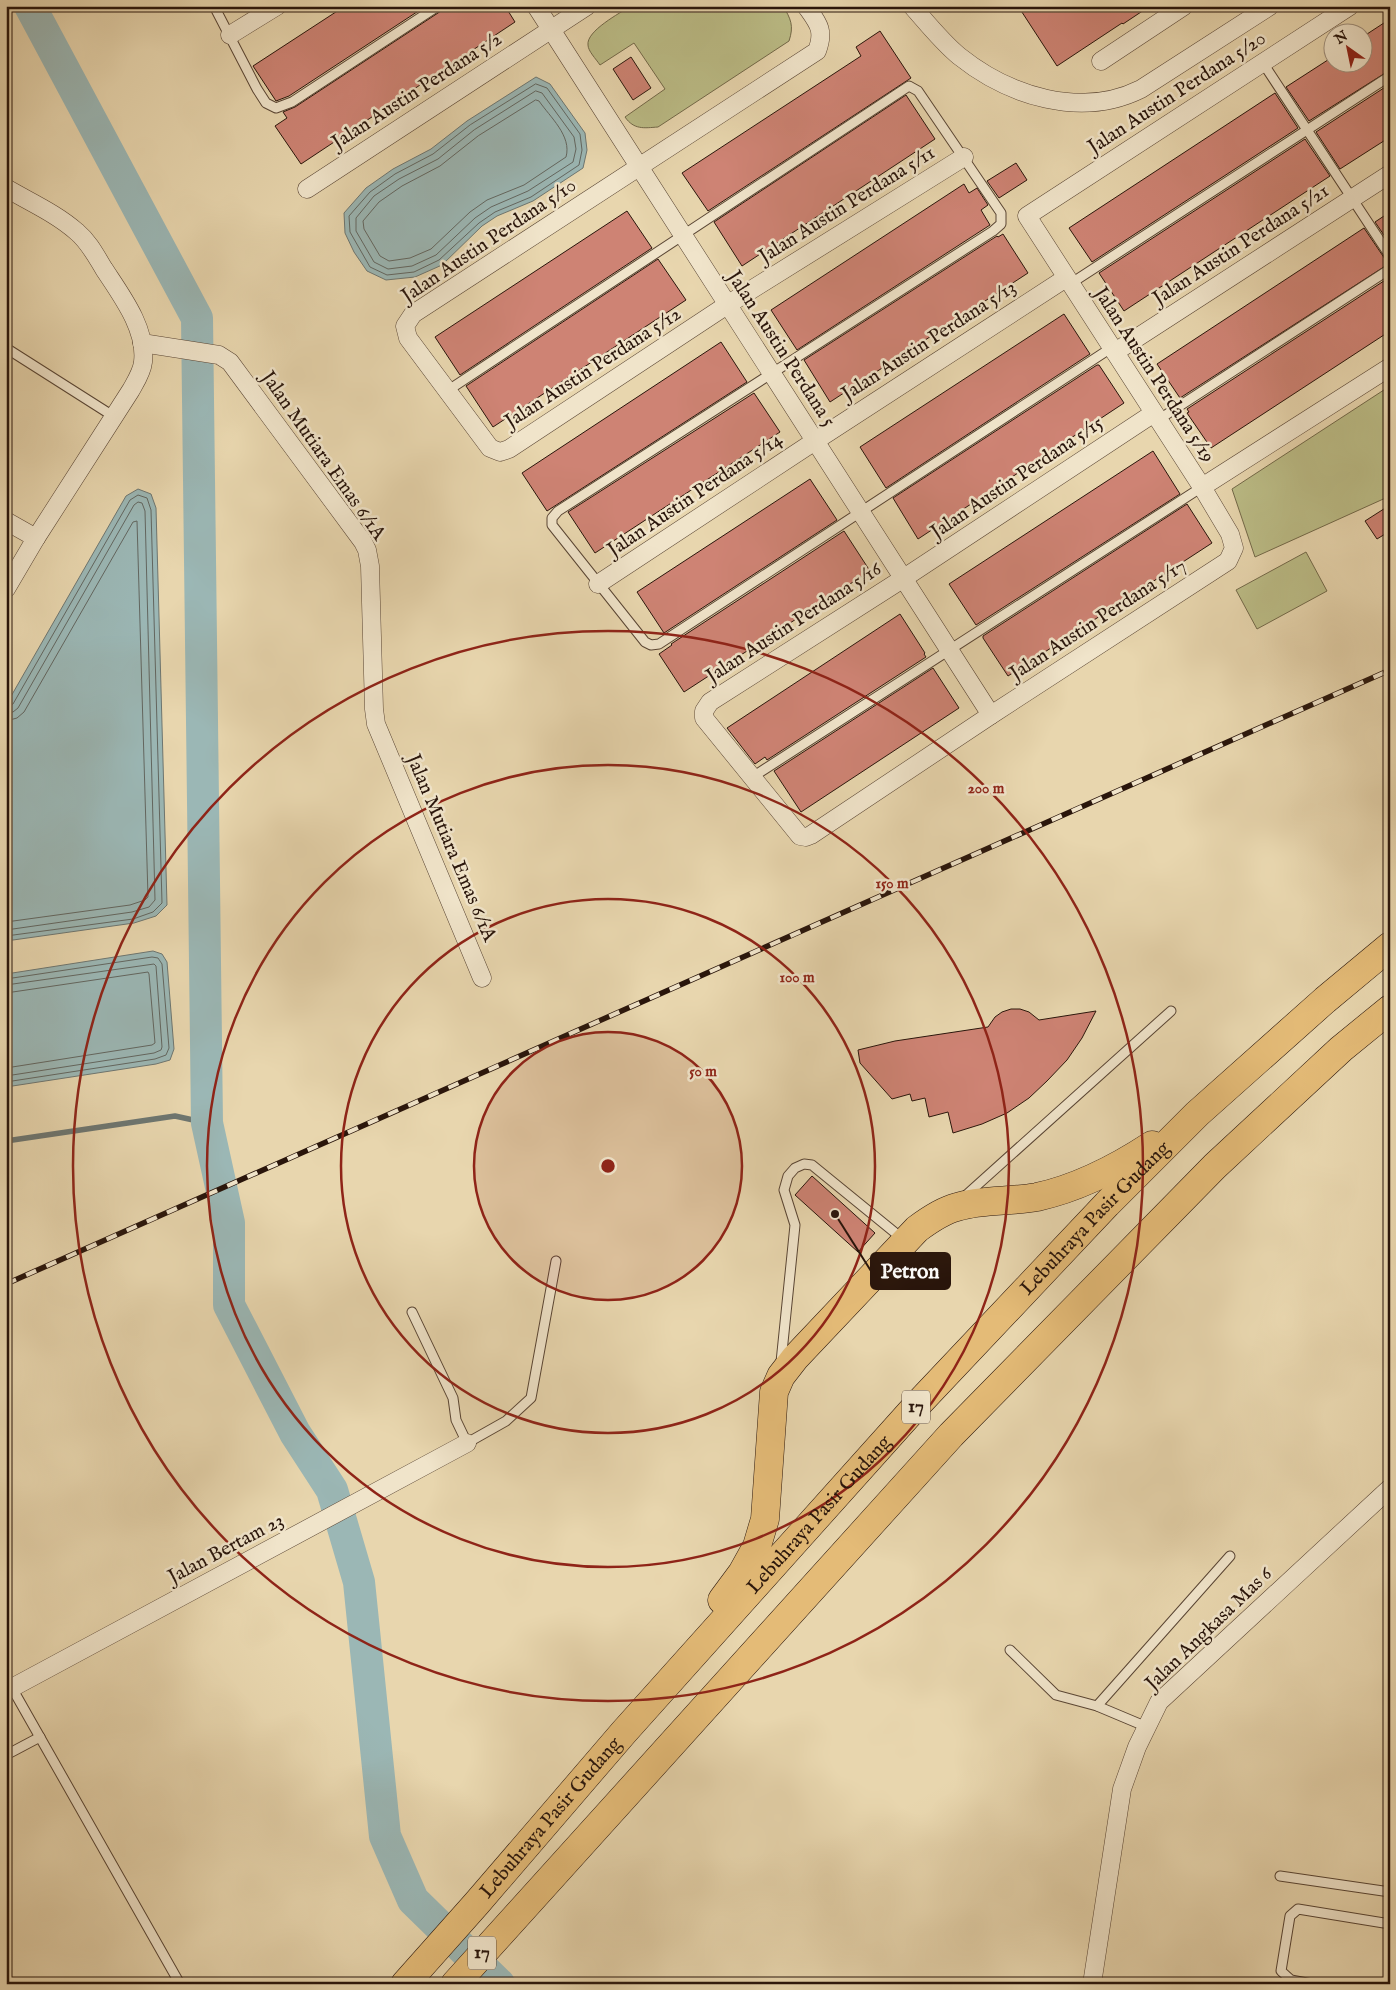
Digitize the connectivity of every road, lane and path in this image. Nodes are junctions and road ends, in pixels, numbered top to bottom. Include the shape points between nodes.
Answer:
1 (214, 6) edge
2 (277, 6) edge
3 (438, 6) edge
4 (536, 6) edge
5 (587, 6) edge
6 (806, 6) edge
7 (912, 6) edge
8 (1184, 6) edge
9 (1270, 6) edge
10 (1350, 6) edge
11 (551, 29) junction
12 (230, 35) junction
13 (1101, 61) dead end
14 (1263, 63) junction
15 (1390, 76) edge
16 (1308, 130) junction
17 (964, 157) junction
18 (639, 168) junction
19 (1390, 174) edge
20 (6, 188) edge
21 (307, 189) dead end
22 (1352, 198) junction
23 (1027, 216) joint
24 (682, 236) junction
25 (1390, 256) edge
26 (1390, 269) edge
27 (1068, 281) junction
28 (727, 305) junction
29 (142, 343) junction
30 (6, 348) edge
31 (1113, 350) junction
32 (1390, 368) edge
33 (771, 374) junction
34 (447, 391) junction
35 (113, 416) junction
36 (1156, 416) junction
37 (815, 441) junction
38 (1202, 487) junction
39 (861, 511) junction
40 (6, 521) edge
41 (36, 538) junction
42 (1228, 561) joint
43 (904, 578) junction
44 (598, 584) junction
45 (6, 589) edge
46 (950, 648) junction
47 (991, 714) junction
48 (751, 778) junction
49 (1390, 946) edge
50 (482, 978) dead end
51 (1390, 1009) edge
52 (1171, 1011) dead end
53 (1197, 1114) junction
54 (951, 1209) junction
55 (905, 1242) junction
56 (556, 1260) dead end
57 (412, 1312) dead end
58 (779, 1380) junction
59 (467, 1443) junction
60 (1390, 1488) edge
61 (1230, 1556) dead end
62 (1010, 1650) dead end
63 (9, 1690) edge
64 (1097, 1706) junction
65 (1147, 1727) junction
66 (624, 1732) junction
67 (40, 1737) junction
68 (6, 1755) edge
69 (1280, 1876) dead end
70 (1390, 1892) edge
71 (1390, 1924) edge
72 (180, 1984) edge
73 (405, 1984) edge
74 (455, 1984) edge
75 (1092, 1984) edge
76 (1312, 1984) edge

1 - 12 lane
2 - 12 street
3 - 12 lane via 292,102 276,108 266,103 257,89
4 - 11 street, Jalan Austin Perdana 5
5 - 11 street, Jalan Austin Perdana 5/2
6 - 18 street, Jalan Austin Perdana 5/10 via 822,34 817,50
7 - 9 street via 958,55 984,73 1042,98 1096,104 1126,97 1141,89
8 - 13 street
10 - 14 street, Jalan Austin Perdana 5/20
11 - 18 street, Jalan Austin Perdana 5
11 - 21 street, Jalan Austin Perdana 5/2
14 - 16 lane
14 - 23 street, Jalan Austin Perdana 5/20
15 - 16 lane
16 - 22 lane
16 - 27 lane
17 - 24 lane via 918,91 909,86
17 - 28 street, Jalan Austin Perdana 5/11
17 - 33 lane via 1001,213 1001,224
18 - 24 street, Jalan Austin Perdana 5
18 - 34 street, Jalan Austin Perdana 5/10 via 412,314 405,326 408,338
19 - 22 street, Jalan Austin Perdana 5/21
20 - 29 street via 79,234 126,303
22 - 25 lane
22 - 31 street, Jalan Austin Perdana 5/21
23 - 27 street, Jalan Austin Perdana 5/19
24 - 28 street, Jalan Austin Perdana 5
24 - 34 lane
26 - 36 lane
27 - 31 street, Jalan Austin Perdana 5/19
27 - 37 street, Jalan Austin Perdana 5/13
28 - 33 street, Jalan Austin Perdana 5
28 - 34 street, Jalan Austin Perdana 5/12 via 500,452 490,448
29 - 35 street via 140,373
29 - 50 street, Jalan Mutiara Emas 6/1A via 219,355 230,362 367,550 376,724
30 - 35 lane
31 - 36 street, Jalan Austin Perdana 5/19
31 - 39 lane
32 - 38 street
33 - 37 street, Jalan Austin Perdana 5
33 - 44 lane via 558,511 552,518 552,525
35 - 41 street
36 - 38 street, Jalan Austin Perdana 5/19
36 - 43 street, Jalan Austin Perdana 5/15
37 - 39 street, Jalan Austin Perdana 5
37 - 44 street, Jalan Austin Perdana 5/14
38 - 42 street, Jalan Austin Perdana 5/19 via 1230,534 1234,548
38 - 46 lane
39 - 43 street, Jalan Austin Perdana 5
39 - 44 lane via 659,644 645,642
40 - 41 street
41 - 45 street
42 - 47 street, Jalan Austin Perdana 5/17
43 - 46 street, Jalan Austin Perdana 5
43 - 48 street, Jalan Austin Perdana 5/16 via 710,702 704,718
46 - 47 street, Jalan Austin Perdana 5
46 - 48 lane
47 - 48 street, Jalan Austin Perdana 5/17 via 806,837 800,836
49 - 53 highway, Lebuhraya Pasir Gudang / 17
51 - 74 highway, Lebuhraya Pasir Gudang / 17 via 1341,1049 1215,1166 951,1435
52 - 54 lane
53 - 54 highway via 1141,1152 1070,1188 1036,1197
53 - 66 highway, Lebuhraya Pasir Gudang / 17 via 918,1404
54 - 55 highway via 936,1215
55 - 58 highway via 795,1358
55 - 58 lane via 812,1165 804,1164 788,1176 784,1190 796,1225
56 - 59 lane via 531,1398 506,1421
57 - 59 lane via 453,1398 456,1420
58 - 66 highway via 774,1392 765,1519 757,1546 742,1573
59 - 63 street, Jalan Bertam 23
60 - 65 street, Jalan Angkasa Mas 6 via 1159,1702
61 - 64 lane
62 - 64 lane via 1056,1695
63 - 67 lane
64 - 65 lane
65 - 75 street, Jalan Angkasa Mas 6 via 1122,1789
66 - 73 highway, Lebuhraya Pasir Gudang / 17
67 - 68 lane
67 - 72 lane
69 - 70 lane
71 - 76 lane via 1298,1909 1290,1916 1281,1971 1290,1980

